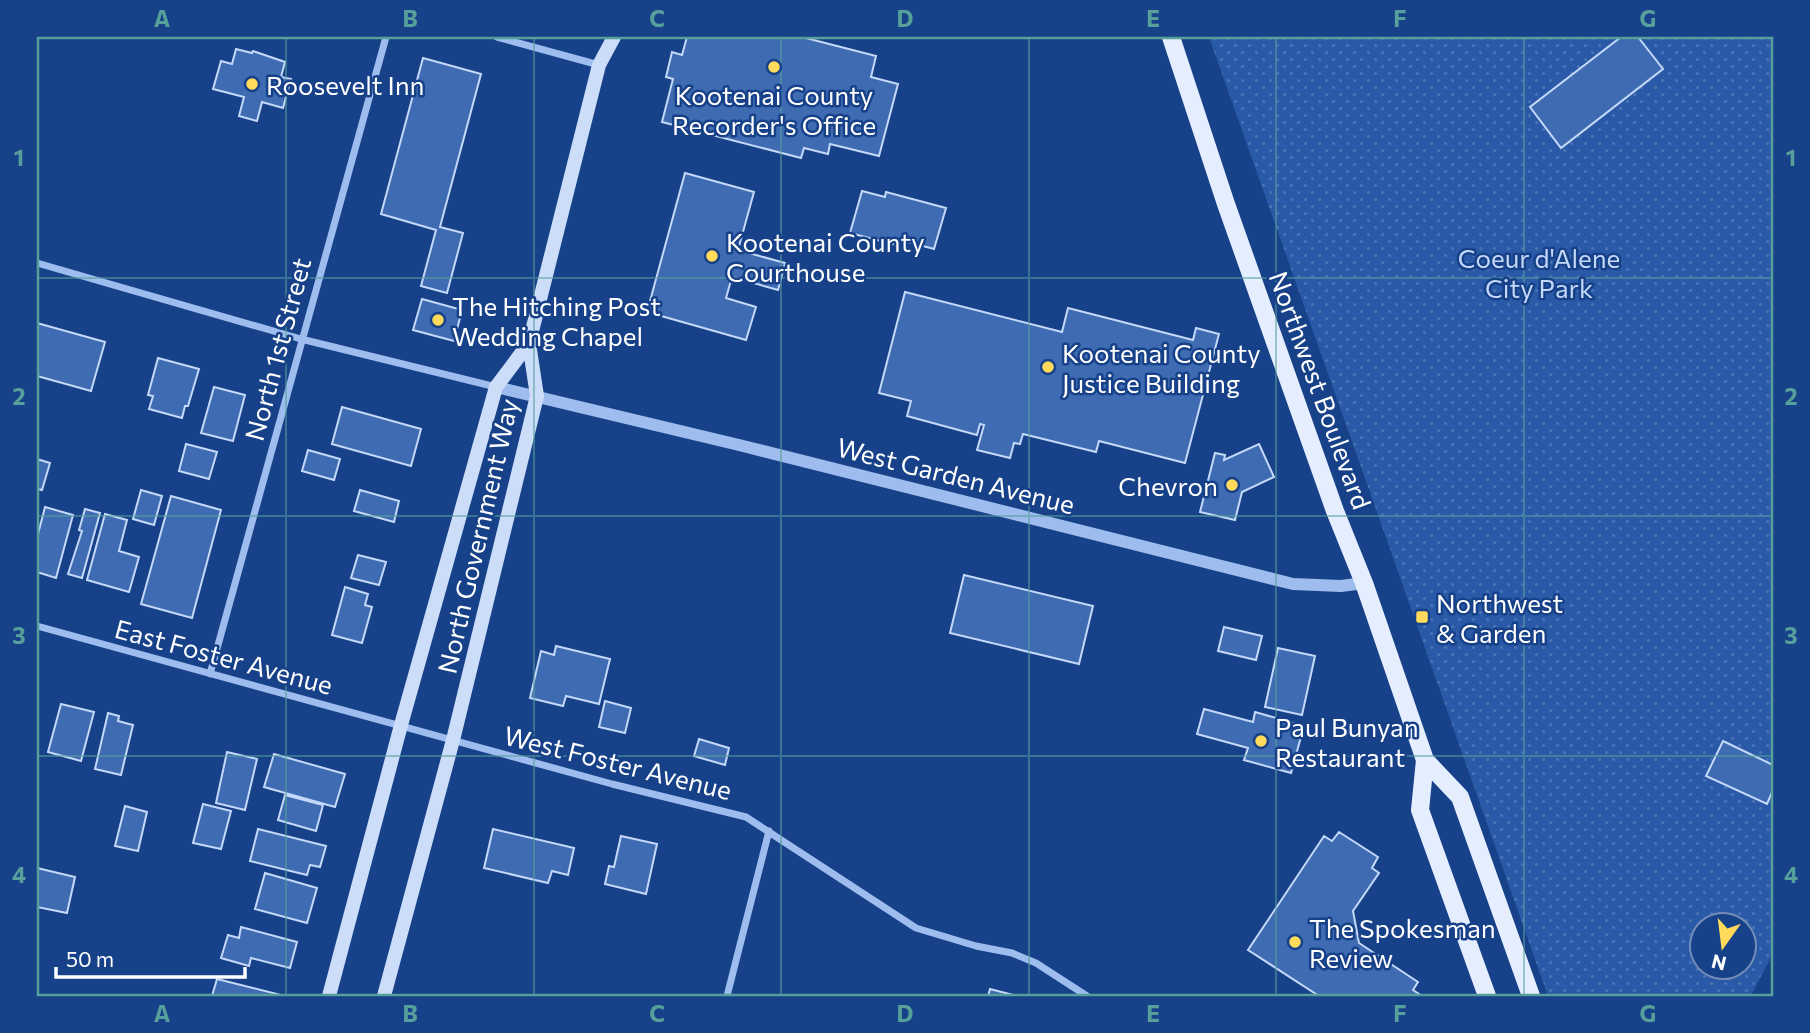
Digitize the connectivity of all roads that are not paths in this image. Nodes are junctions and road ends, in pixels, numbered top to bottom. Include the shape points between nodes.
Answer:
1 (386, 37) edge
2 (498, 37) edge
3 (614, 37) edge
4 (1171, 37) edge
5 (599, 65) junction
6 (37, 263) edge
7 (302, 339) junction
8 (529, 343) junction
9 (496, 387) junction
10 (537, 396) junction
11 (1364, 583) junction
12 (37, 626) edge
13 (210, 674) junction
14 (401, 725) junction
15 (453, 740) junction
16 (1425, 760) junction
17 (769, 831) junction
18 (1076, 993) edge
19 (329, 996) edge
20 (384, 996) edge
21 (727, 996) edge
22 (1087, 996) edge
23 (1487, 996) edge
24 (1531, 996) edge

1 - 7 street, North 1st Street
2 - 5 street
3 - 5 main road, North Government Way
4 - 11 main road, Northwest Boulevard via 1226,204
5 - 8 main road, North Government Way
6 - 7 street
7 - 9 street
7 - 13 street, North 1st Street
8 - 9 main road, North Government Way
8 - 10 main road, North Government Way
9 - 10 street, West Garden Avenue
9 - 14 main road, North Government Way
10 - 11 street, West Garden Avenue via 1293,584
10 - 15 main road, North Government Way
11 - 16 main road, Northwest Boulevard
12 - 13 street, East Foster Avenue
13 - 14 street, East Foster Avenue
14 - 15 street
14 - 19 main road, North Government Way
15 - 17 street, West Foster Avenue via 724,810
15 - 20 main road, North Government Way
16 - 23 main road, Northwest Boulevard via 1420,810
16 - 24 main road, Northwest Boulevard via 1460,797
17 - 18 street, West Foster Avenue via 916,928 1012,953 1036,963
17 - 21 street
18 - 22 street, West Foster Avenue

